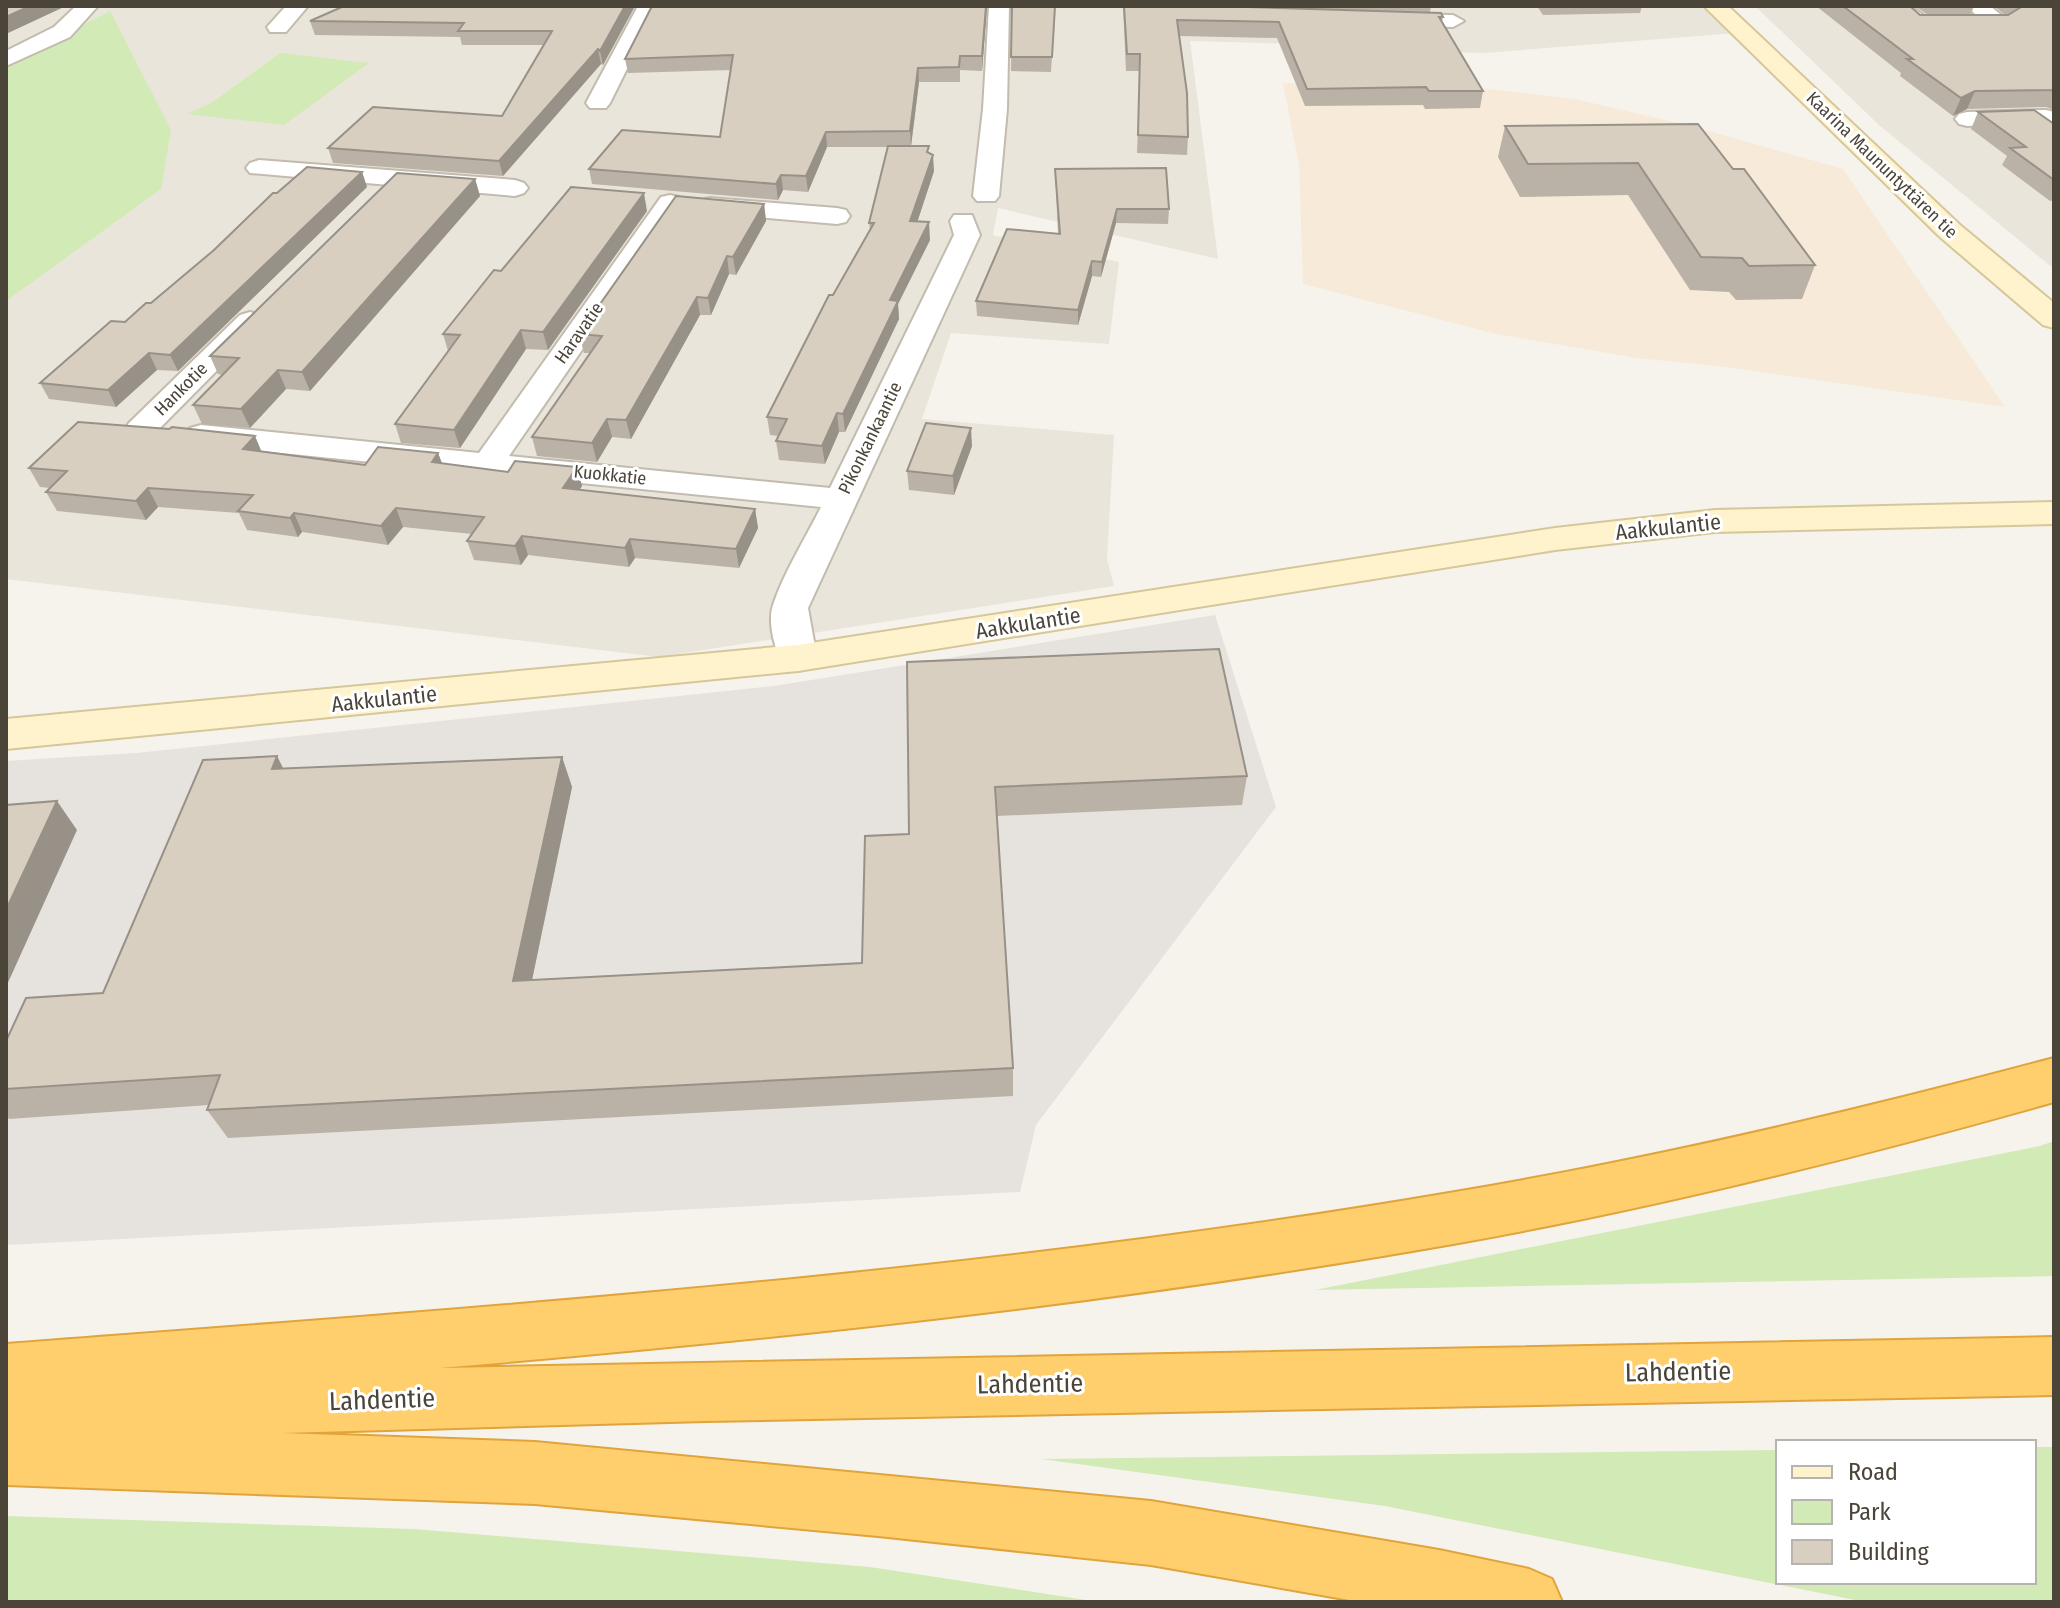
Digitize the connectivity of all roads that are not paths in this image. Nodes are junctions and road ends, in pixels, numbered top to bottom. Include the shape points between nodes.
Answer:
1 (88, 6) edge
2 (298, 6) edge
3 (648, 6) edge
4 (999, 6) edge
5 (1715, 6) edge
6 (1898, 6) edge
7 (1977, 6) edge
8 (1362, 19) edge
9 (1453, 21) dead end
10 (278, 27) dead end
11 (6, 59) edge
12 (598, 103) dead end
13 (1967, 119) edge
14 (2051, 119) edge
15 (259, 168) dead end
16 (393, 180) junction
17 (515, 188) dead end
18 (986, 196) dead end
19 (639, 200) edge
20 (371, 201) edge
21 (670, 203) junction
22 (837, 216) dead end
23 (963, 221) dead end
24 (264, 307) edge
25 (2054, 319) edge
26 (140, 430) joint
27 (488, 463) junction
28 (840, 499) junction
29 (2052, 513) edge
30 (798, 658) junction
31 (6, 734) edge
32 (2054, 1080) edge
33 (2054, 1366) edge
34 (6, 1374) edge
35 (6, 1410) edge
36 (6, 1454) edge
37 (1529, 1602) edge

1 - 11 street via 62,32
2 - 10 street
3 - 12 street
4 - 18 street
5 - 25 street, Kaarina Maununtyttären tie via 1950,231
6 - 7 street via 1922,24 2000,23
8 - 9 street
13 - 14 street
15 - 16 street
16 - 17 street
16 - 20 street
19 - 21 street
21 - 22 street
21 - 27 street, Haravatie
23 - 28 street, Pikonkankaantie via 967,235
24 - 26 street, Hankotie
26 - 27 street, Kuokkatie
27 - 28 street, Kuokkatie
28 - 30 street, Pikonkankaantie via 790,608
29 - 30 street, Aakkulantie via 1715,521 1555,539
30 - 31 street, Aakkulantie
32 - 34 highway via 1890,1126 1638,1182 1232,1253 928,1293 706,1315
33 - 35 highway, Lahdentie via 722,1390
36 - 37 highway via 535,1473 878,1504 1151,1533

